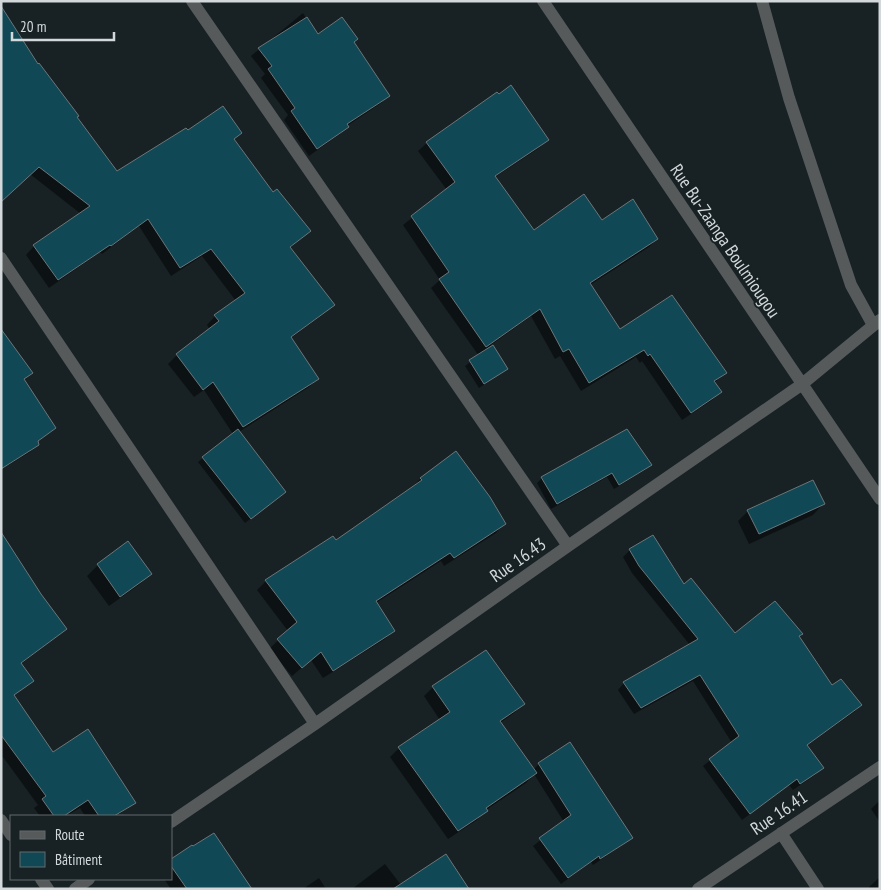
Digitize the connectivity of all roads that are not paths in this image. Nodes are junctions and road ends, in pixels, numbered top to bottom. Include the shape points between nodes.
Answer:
1 (192, 1) edge
2 (543, 1) edge
3 (762, 1) edge
4 (1, 258) edge
5 (876, 322) edge
6 (801, 385) junction
7 (880, 499) edge
8 (568, 546) junction
9 (315, 724) junction
10 (880, 767) edge
11 (1, 820) edge
12 (172, 821) edge
13 (781, 833) junction
14 (10, 834) edge
15 (88, 880) edge
16 (75, 889) edge
17 (698, 889) edge
18 (818, 889) edge

1 - 8 street
2 - 6 street, Rue Bu-Zaanga Boulmiougou
3 - 5 street via 789,98 852,285
4 - 9 street
5 - 6 street, Rue 16.43
6 - 7 street, Rue Bu-Zaanga Boulmiougou
6 - 8 street, Rue 16.43
8 - 9 street, Rue 16.43
9 - 12 street, Rue 16.43
10 - 13 street, Rue 16.41
11 - 14 street
13 - 17 street, Rue 16.41
13 - 18 street
15 - 16 street

